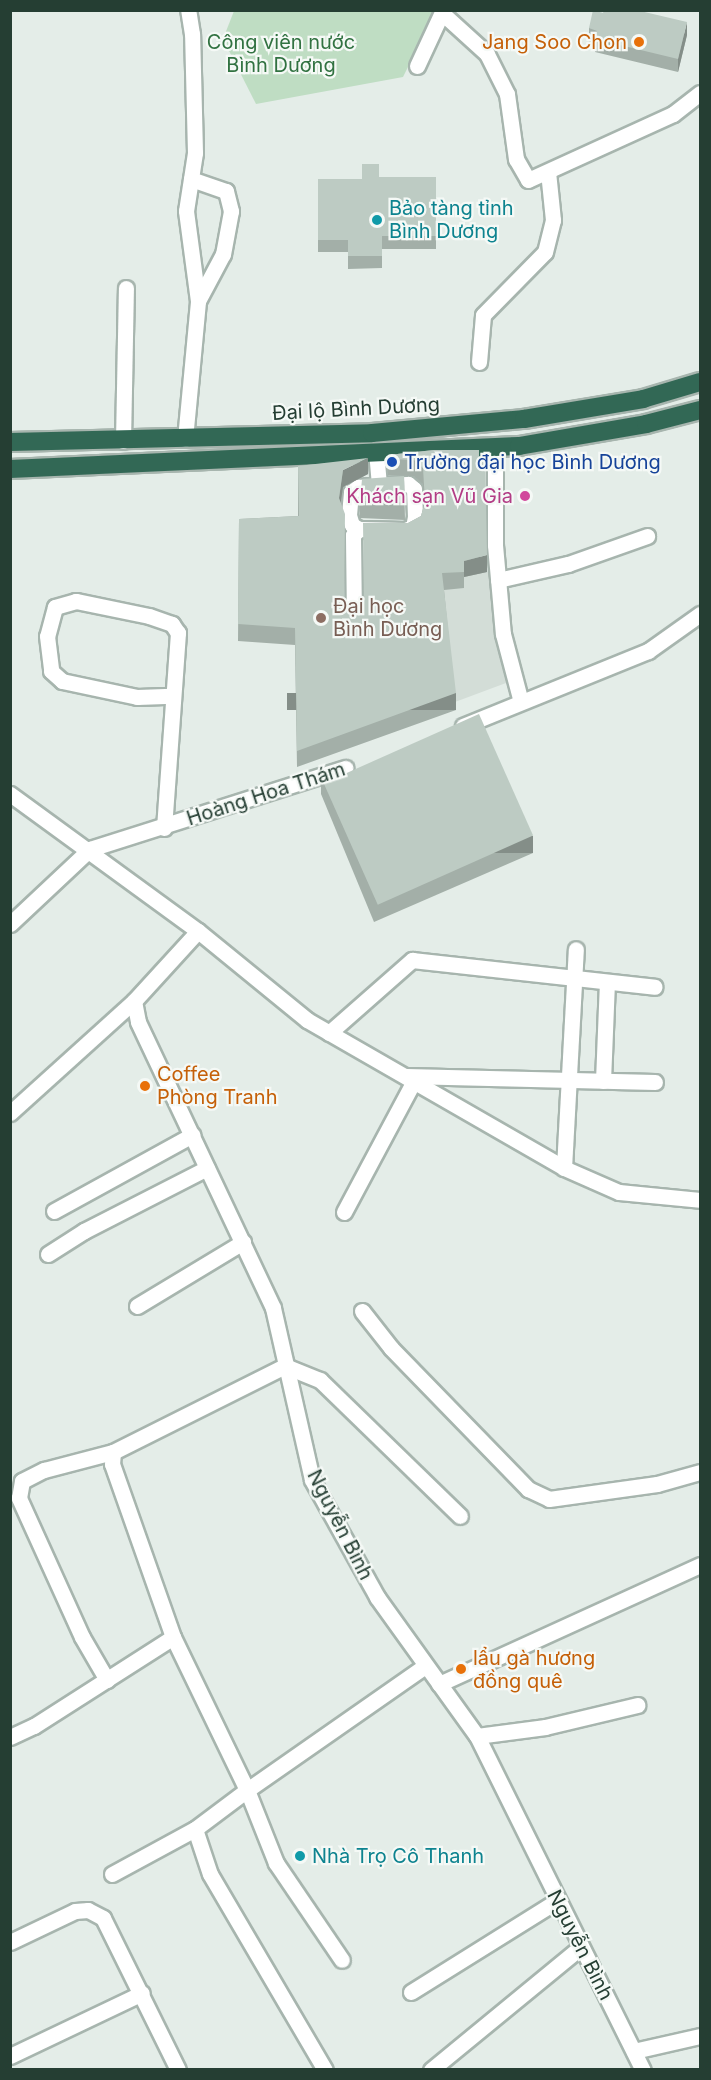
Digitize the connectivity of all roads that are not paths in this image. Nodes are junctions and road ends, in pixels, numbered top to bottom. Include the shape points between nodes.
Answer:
1 (188, 10) edge
2 (443, 12) edge
3 (417, 66) dead end
4 (700, 93) edge
5 (548, 172) junction
6 (191, 179) junction
7 (126, 288) dead end
8 (198, 301) junction
9 (480, 362) dead end
10 (700, 382) edge
11 (700, 410) edge
12 (185, 439) junction
13 (123, 441) junction
14 (10, 442) edge
15 (495, 447) junction
16 (376, 453) junction
17 (10, 469) edge
18 (380, 484) junction
19 (359, 529) junction
20 (646, 536) dead end
21 (498, 580) junction
22 (700, 614) edge
23 (354, 620) edge
24 (172, 696) junction
25 (521, 702) junction
26 (443, 735) edge
27 (365, 761) edge
28 (10, 794) edge
29 (164, 828) junction
30 (90, 849) junction
31 (10, 924) edge
32 (198, 931) junction
33 (576, 949) dead end
34 (574, 978) junction
35 (607, 982) junction
36 (655, 987) dead end
37 (134, 1001) junction
38 (329, 1033) junction
39 (409, 1078) junction
40 (568, 1080) junction
41 (603, 1081) junction
42 (655, 1082) dead end
43 (10, 1113) edge
44 (192, 1135) junction
45 (207, 1168) junction
46 (564, 1168) junction
47 (700, 1200) edge
48 (54, 1211) dead end
49 (344, 1212) dead end
50 (243, 1242) junction
51 (48, 1254) dead end
52 (137, 1306) dead end
53 (362, 1311) dead end
54 (285, 1366) junction
55 (113, 1452) junction
56 (700, 1472) edge
57 (460, 1515) dead end
58 (700, 1565) edge
59 (174, 1637) junction
60 (424, 1666) junction
61 (107, 1680) junction
62 (439, 1683) junction
63 (637, 1706) dead end
64 (477, 1736) junction
65 (10, 1737) edge
66 (247, 1790) junction
67 (195, 1829) junction
68 (112, 1874) dead end
69 (558, 1900) junction
70 (10, 1942) edge
71 (581, 1947) junction
72 (342, 1960) dead end
73 (411, 1992) dead end
74 (142, 1994) junction
75 (700, 2036) edge
76 (634, 2050) junction
77 (10, 2056) edge
78 (178, 2070) edge
79 (325, 2070) edge
80 (431, 2070) edge
81 (643, 2070) edge

1 - 6 street via 195,153
2 - 3 street
2 - 5 street via 487,54 507,94 516,159 528,180
4 - 5 street via 672,114
5 - 9 street via 553,220 545,252 483,315
6 - 8 street via 186,211
6 - 8 street via 226,191 231,211 223,254
7 - 13 street
8 - 12 street
10 - 12 highway, Đại lộ Bình Dương via 643,399 524,419 372,433
11 - 15 highway via 646,424
12 - 13 highway, Đại lộ Bình Dương
13 - 14 highway, Đại lộ Bình Dương
15 - 16 highway
15 - 21 street
16 - 17 highway
16 - 18 street
18 - 19 street via 351,492 349,515 352,525
18 - 19 street via 408,484 414,489 413,527
19 - 23 street via 353,535
20 - 21 street via 568,564
21 - 25 street via 503,634
22 - 25 street via 648,651
24 - 24 street via 178,633 172,624 76,601 56,606 46,636 51,671 62,681 137,697
24 - 29 street
25 - 26 street
27 - 29 street, Hoàng Hoa Thám
28 - 30 street
29 - 30 street, Hoàng Hoa Thám
30 - 31 street
30 - 32 street
32 - 37 street
32 - 38 street
33 - 34 street
34 - 35 street
34 - 38 street via 412,960
34 - 40 street
35 - 36 street
35 - 41 street
37 - 43 street
37 - 44 street, Nguyễn Bình via 138,1022
38 - 39 street
39 - 40 street
39 - 46 street
39 - 49 street
40 - 41 street
40 - 46 street
41 - 42 street
44 - 45 street, Nguyễn Bình
44 - 48 street
45 - 50 street, Nguyễn Bình
45 - 51 street via 84,1231
46 - 47 street via 619,1192
50 - 52 street
50 - 54 street, Nguyễn Bình via 273,1308
53 - 56 street via 391,1348 528,1489 549,1498 657,1484
54 - 55 street
54 - 57 street via 320,1380
54 - 60 street, Nguyễn Bình via 312,1480 376,1597
55 - 59 street via 112,1464
55 - 61 street via 44,1470 22,1480 19,1498 82,1636
58 - 62 street
59 - 61 street
59 - 66 street
60 - 62 street, Nguyễn Bình
60 - 66 street
61 - 65 street
62 - 64 street, Nguyễn Bình
63 - 64 street via 545,1727
64 - 69 street, Nguyễn Bình
66 - 67 street
66 - 72 street via 276,1863
67 - 68 street
67 - 79 street via 210,1874
69 - 71 street, Nguyễn Bình
69 - 73 street
70 - 74 street via 58,1918 88,1910 104,1918
71 - 76 street, Nguyễn Bình
71 - 80 street
74 - 77 street
74 - 78 street
75 - 76 street
76 - 81 street, Nguyễn Bình

